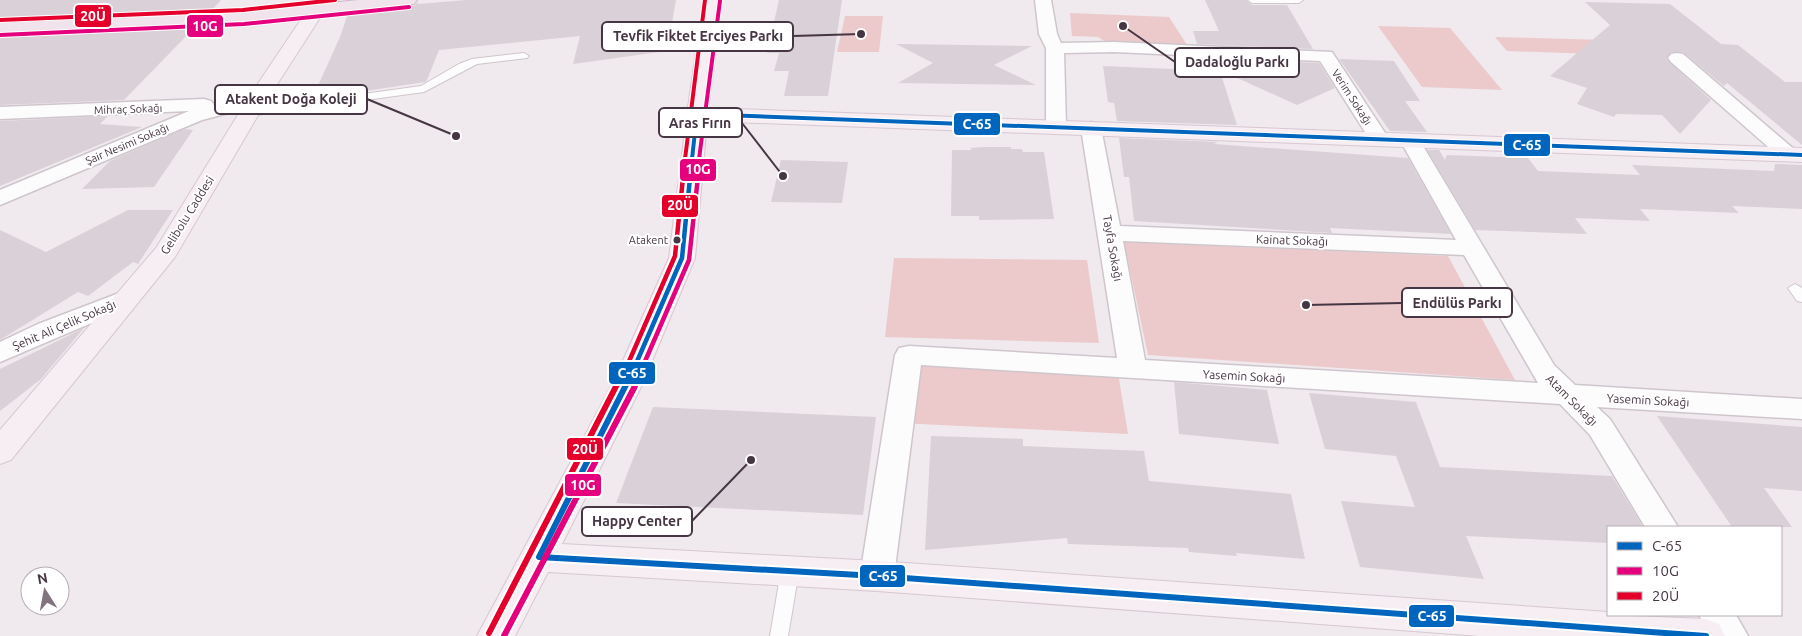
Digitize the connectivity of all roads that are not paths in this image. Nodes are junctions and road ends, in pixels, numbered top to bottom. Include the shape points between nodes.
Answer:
1 (408, 0) edge
2 (712, 0) edge
3 (1043, 0) edge
4 (1252, 0) edge
5 (1299, 0) edge
6 (316, 10) junction
7 (0, 28) edge
8 (1055, 48) junction
9 (524, 56) dead end
10 (1677, 58) dead end
11 (253, 107) junction
12 (0, 113) edge
13 (697, 114) junction
14 (1056, 127) junction
15 (1092, 128) junction
16 (1379, 139) junction
17 (1410, 140) junction
18 (1795, 154) edge
19 (0, 198) edge
20 (1111, 233) junction
21 (1472, 248) junction
22 (127, 298) junction
23 (0, 353) edge
24 (1133, 369) junction
25 (1568, 395) junction
26 (1802, 408) edge
27 (0, 452) edge
28 (1661, 526) edge
29 (539, 557) junction
30 (790, 571) junction
31 (877, 576) junction
32 (1718, 616) edge
33 (1489, 628) edge
34 (496, 636) edge
35 (780, 636) edge
36 (1706, 636) edge
37 (1730, 636) edge

1 - 6 main road
2 - 13 street
3 - 8 street via 1048,34
4 - 5 lane
6 - 7 main road via 200,20
6 - 11 street, Gelibolu Caddesi
8 - 14 street
8 - 16 street, Verim Sokağı via 1114,47 1326,56
9 - 11 lane via 475,61 424,89
10 - 18 street
11 - 12 street, Mihraç Sokağı
11 - 19 street, Şair Nesimi Sokağı via 195,116
11 - 22 street, Gelibolu Caddesi via 166,252
13 - 14 street
13 - 29 street via 682,258 627,385
14 - 15 street
15 - 16 street
15 - 20 street, Tayfa Sokağı
16 - 17 street
17 - 18 street
17 - 21 street, Atam Sokağı
20 - 21 street, Kainat Sokağı
20 - 24 street, Tayfa Sokağı
21 - 25 street, Atam Sokağı via 1544,372
22 - 23 street, Şehit Ali Çelik Sokağı
22 - 27 street, Gelibolu Caddesi
24 - 25 street, Yasemin Sokağı
24 - 31 street, Yasemin Sokağı via 908,355
25 - 26 street, Yasemin Sokağı
25 - 28 street, Atam Sokağı via 1600,427
29 - 30 street
29 - 34 street
30 - 31 street
30 - 35 lane
31 - 33 street
32 - 37 street
33 - 36 street

